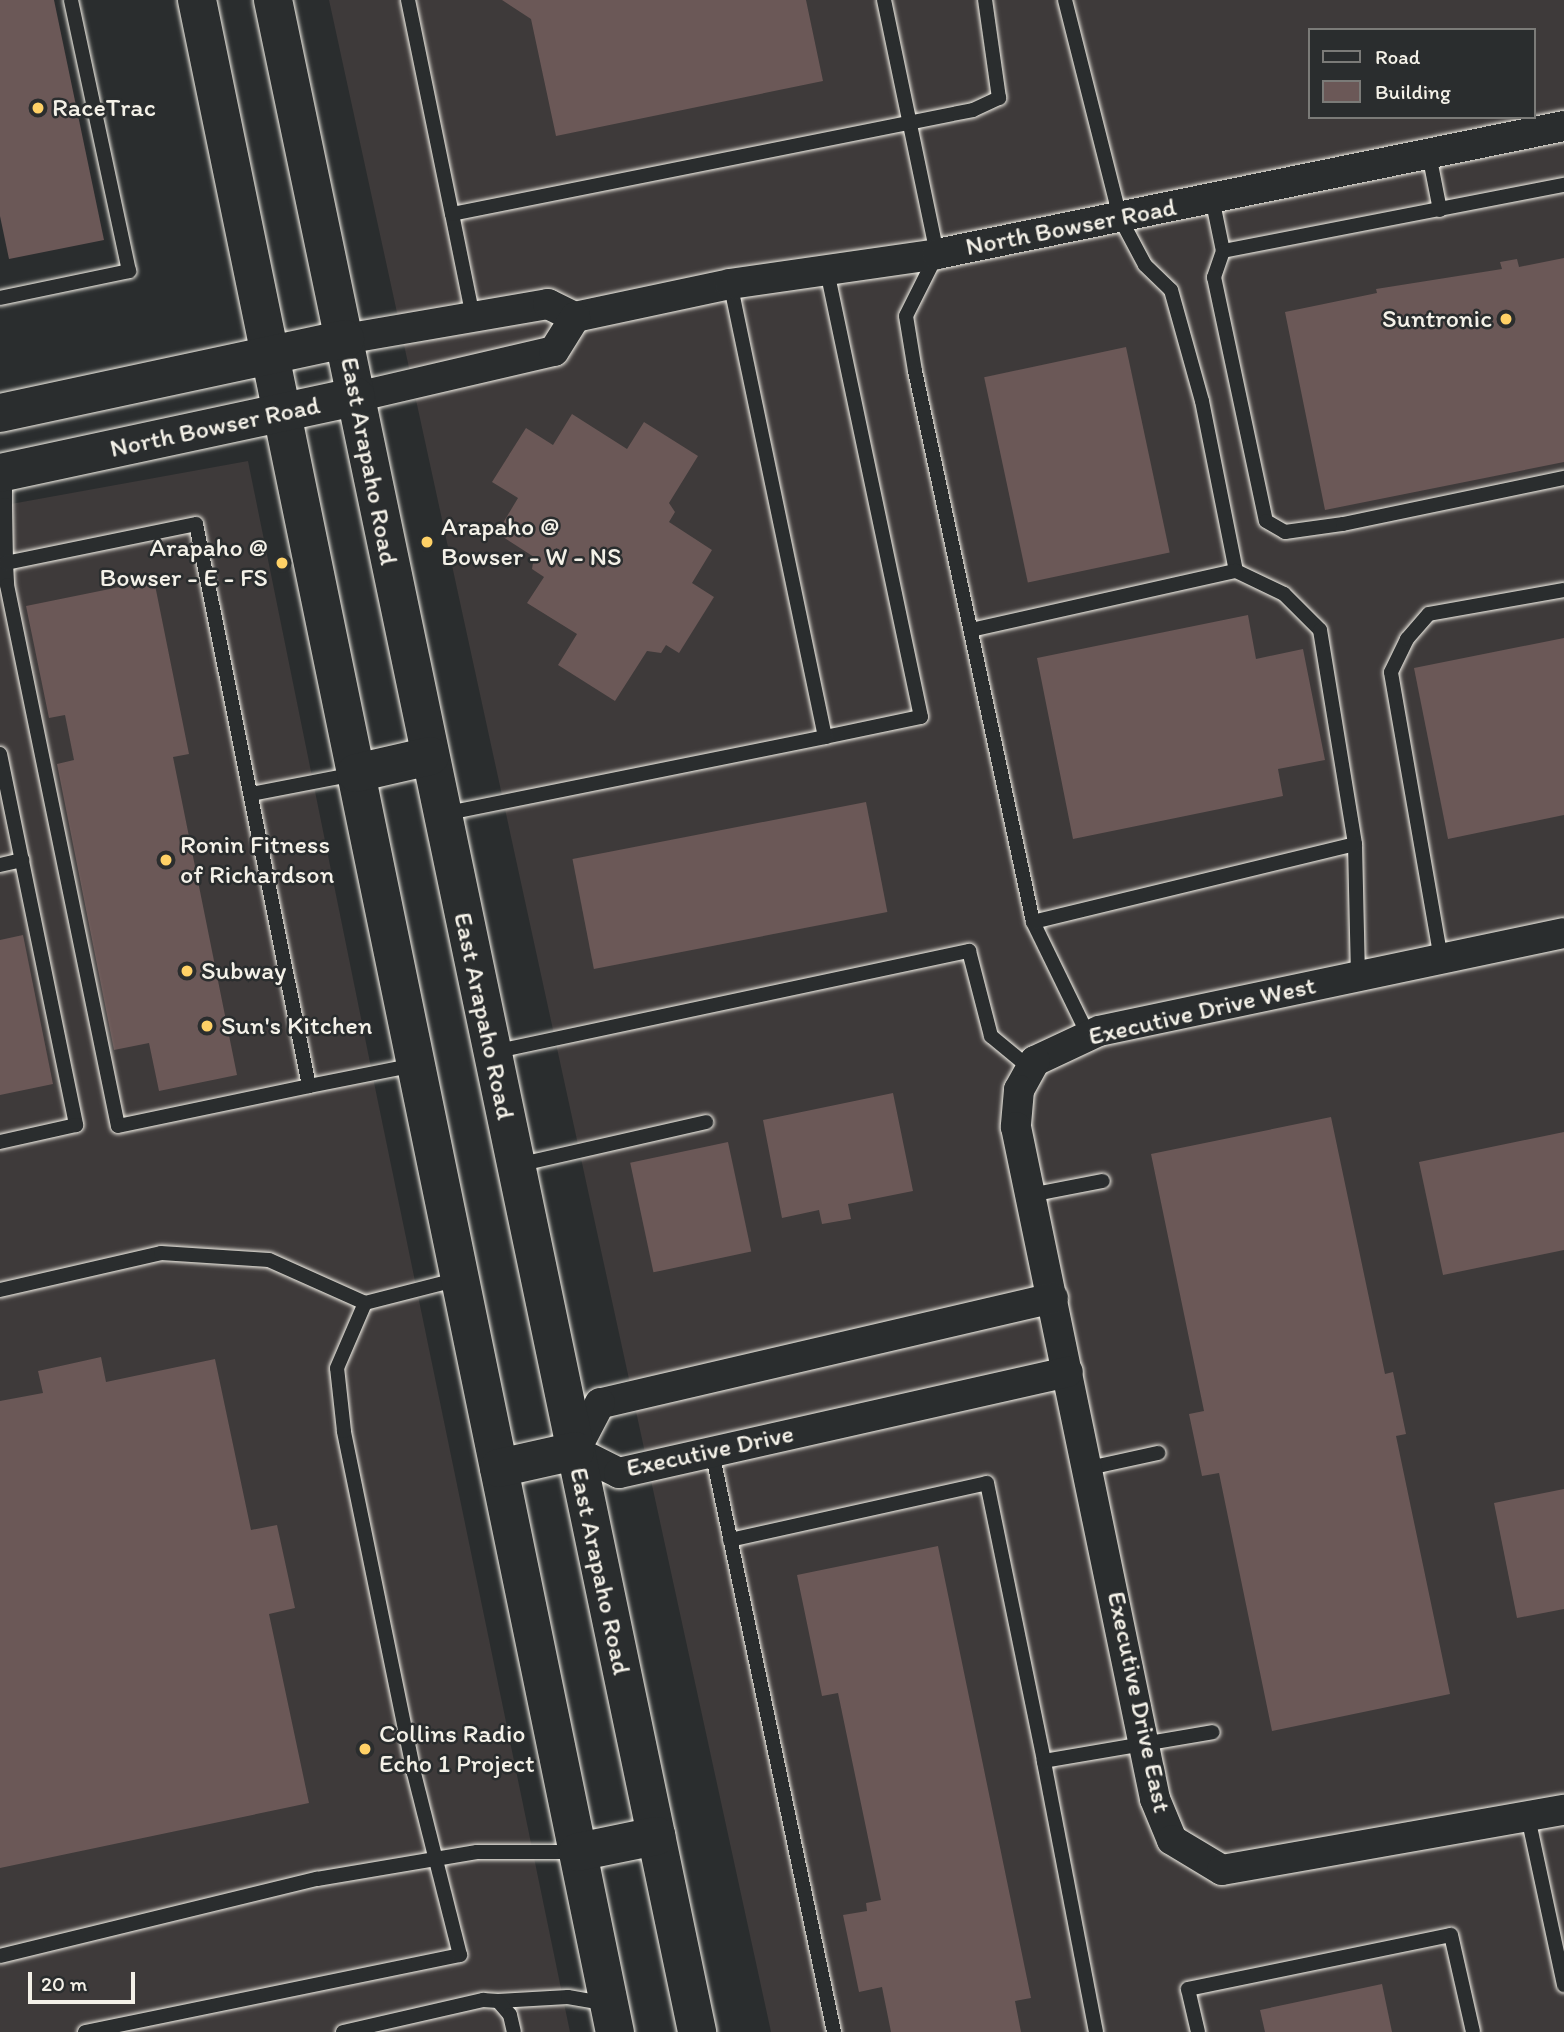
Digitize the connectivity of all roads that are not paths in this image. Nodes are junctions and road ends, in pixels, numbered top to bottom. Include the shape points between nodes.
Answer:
1 (71, 0) edge
2 (197, 0) edge
3 (273, 0) edge
4 (408, 0) edge
5 (884, 0) edge
6 (985, 0) edge
7 (1065, 0) edge
8 (909, 120) junction
9 (1564, 126) edge
10 (1429, 154) junction
11 (1564, 185) edge
12 (1212, 198) junction
13 (1440, 210) junction
14 (452, 214) junction
15 (1120, 218) junction
16 (1223, 251) junction
17 (937, 254) junction
18 (827, 272) junction
19 (730, 284) junction
20 (0, 298) edge
21 (473, 317) junction
22 (575, 317) junction
23 (345, 339) junction
24 (270, 355) junction
25 (356, 397) junction
26 (1, 407) edge
27 (282, 412) junction
28 (3, 472) edge
29 (1564, 478) edge
30 (6, 563) junction
31 (1236, 571) junction
32 (1564, 590) edge
33 (971, 630) junction
34 (825, 737) junction
35 (0, 754) edge
36 (430, 756) junction
37 (356, 774) junction
38 (251, 794) junction
39 (442, 815) junction
40 (1355, 844) junction
41 (22, 860) junction
42 (0, 865) edge
43 (1033, 922) junction
44 (1564, 933) edge
45 (1441, 959) junction
46 (1358, 976) junction
47 (1088, 1035) junction
48 (491, 1052) junction
49 (416, 1064) junction
50 (1031, 1069) junction
51 (309, 1086) junction
52 (706, 1122) dead end
53 (0, 1142) edge
54 (515, 1165) junction
55 (1104, 1181) dead end
56 (1030, 1195) junction
57 (460, 1278) junction
58 (0, 1290) edge
59 (1053, 1298) junction
60 (365, 1303) junction
61 (1068, 1372) junction
62 (575, 1451) junction
63 (712, 1452) junction
64 (1158, 1453) dead end
65 (499, 1468) junction
66 (1089, 1468) junction
67 (730, 1540) junction
68 (1213, 1732) dead end
69 (1146, 1745) junction
70 (1044, 1761) junction
71 (1564, 1810) edge
72 (1528, 1816) junction
73 (656, 1836) junction
74 (578, 1852) junction
75 (440, 1858) junction
76 (1564, 1908) edge
77 (1548, 1911) junction
78 (0, 1956) edge
79 (1564, 1985) edge
80 (498, 2001) junction
81 (612, 2018) edge
82 (85, 2032) edge
83 (343, 2032) edge
84 (514, 2032) edge
85 (697, 2032) edge
86 (834, 2032) edge
87 (1096, 2032) edge
88 (1198, 2032) edge
89 (1473, 2032) edge

1 - 20 lane via 130,271
2 - 24 main road
3 - 23 main road, East Arapaho Road
4 - 14 lane
5 - 8 lane
6 - 8 lane via 999,98 973,110
7 - 15 lane
8 - 14 lane
8 - 17 lane
9 - 10 street, North Bowser Road
10 - 12 street, North Bowser Road
10 - 13 lane
11 - 13 lane
12 - 15 street, North Bowser Road
12 - 16 lane
13 - 16 lane
14 - 21 lane
15 - 17 street, North Bowser Road
15 - 31 lane via 1145,265 1171,290 1202,401
16 - 29 lane via 1214,277 1266,521 1285,532 1343,524
17 - 18 street, North Bowser Road
17 - 33 lane via 906,316
18 - 19 street, North Bowser Road
18 - 34 lane via 921,717
19 - 22 street, North Bowser Road
19 - 34 lane
21 - 22 street via 548,304
21 - 23 street
22 - 25 street, North Bowser Road via 554,351
23 - 24 main road
23 - 25 main road, East Arapaho Road
24 - 26 main road
24 - 27 main road
25 - 27 main road, North Bowser Road
25 - 36 main road, East Arapaho Road
27 - 28 main road, North Bowser Road
27 - 37 main road
28 - 30 lane
30 - 38 lane via 197,524
30 - 51 lane via 118,1126
31 - 33 lane
31 - 40 lane via 1284,594 1320,629
32 - 45 lane via 1429,614 1407,639 1391,672
33 - 43 lane
34 - 39 lane
35 - 41 lane
36 - 37 main road
36 - 39 main road, East Arapaho Road
37 - 38 lane
37 - 49 main road
38 - 51 lane
39 - 48 main road, East Arapaho Road
40 - 43 lane
40 - 46 lane
41 - 42 lane
41 - 53 lane via 76,1125
43 - 47 lane
44 - 45 street, Executive Drive West
45 - 46 street, Executive Drive West
46 - 47 street, Executive Drive West
47 - 50 street, Executive Drive West via 1059,1046
48 - 50 lane via 969,951 991,1035
48 - 54 main road, East Arapaho Road
49 - 51 lane
49 - 57 main road
50 - 56 street, Executive Drive West via 1019,1090 1016,1127
52 - 54 lane
54 - 62 main road, East Arapaho Road
55 - 56 lane
56 - 59 street, Executive Drive West
57 - 60 lane
57 - 65 main road
58 - 60 lane via 161,1253 269,1260
59 - 61 street, Executive Drive West
59 - 62 street via 600,1403
60 - 75 lane via 337,1368 344,1431 414,1773
61 - 63 street, Executive Drive
61 - 66 street, Executive Drive East
62 - 63 street, Executive Drive via 619,1473
62 - 65 main road
62 - 73 main road, East Arapaho Road
63 - 67 lane
64 - 66 lane
65 - 74 main road
66 - 69 street, Executive Drive East
67 - 70 lane via 986,1483
67 - 86 lane
68 - 69 lane
69 - 70 lane
69 - 72 street, Executive Drive East via 1155,1799 1172,1840 1222,1870
70 - 87 lane
71 - 72 street, Executive Drive East
72 - 77 lane
73 - 74 main road
73 - 85 main road, East Arapaho Road
74 - 75 lane via 477,1852
74 - 81 main road
75 - 78 lane via 264,1890
75 - 82 lane via 460,1955
76 - 77 lane
77 - 79 lane
80 - 81 lane via 568,1997
80 - 83 lane
80 - 84 lane via 510,2015
88 - 89 lane via 1188,1989 1451,1935

